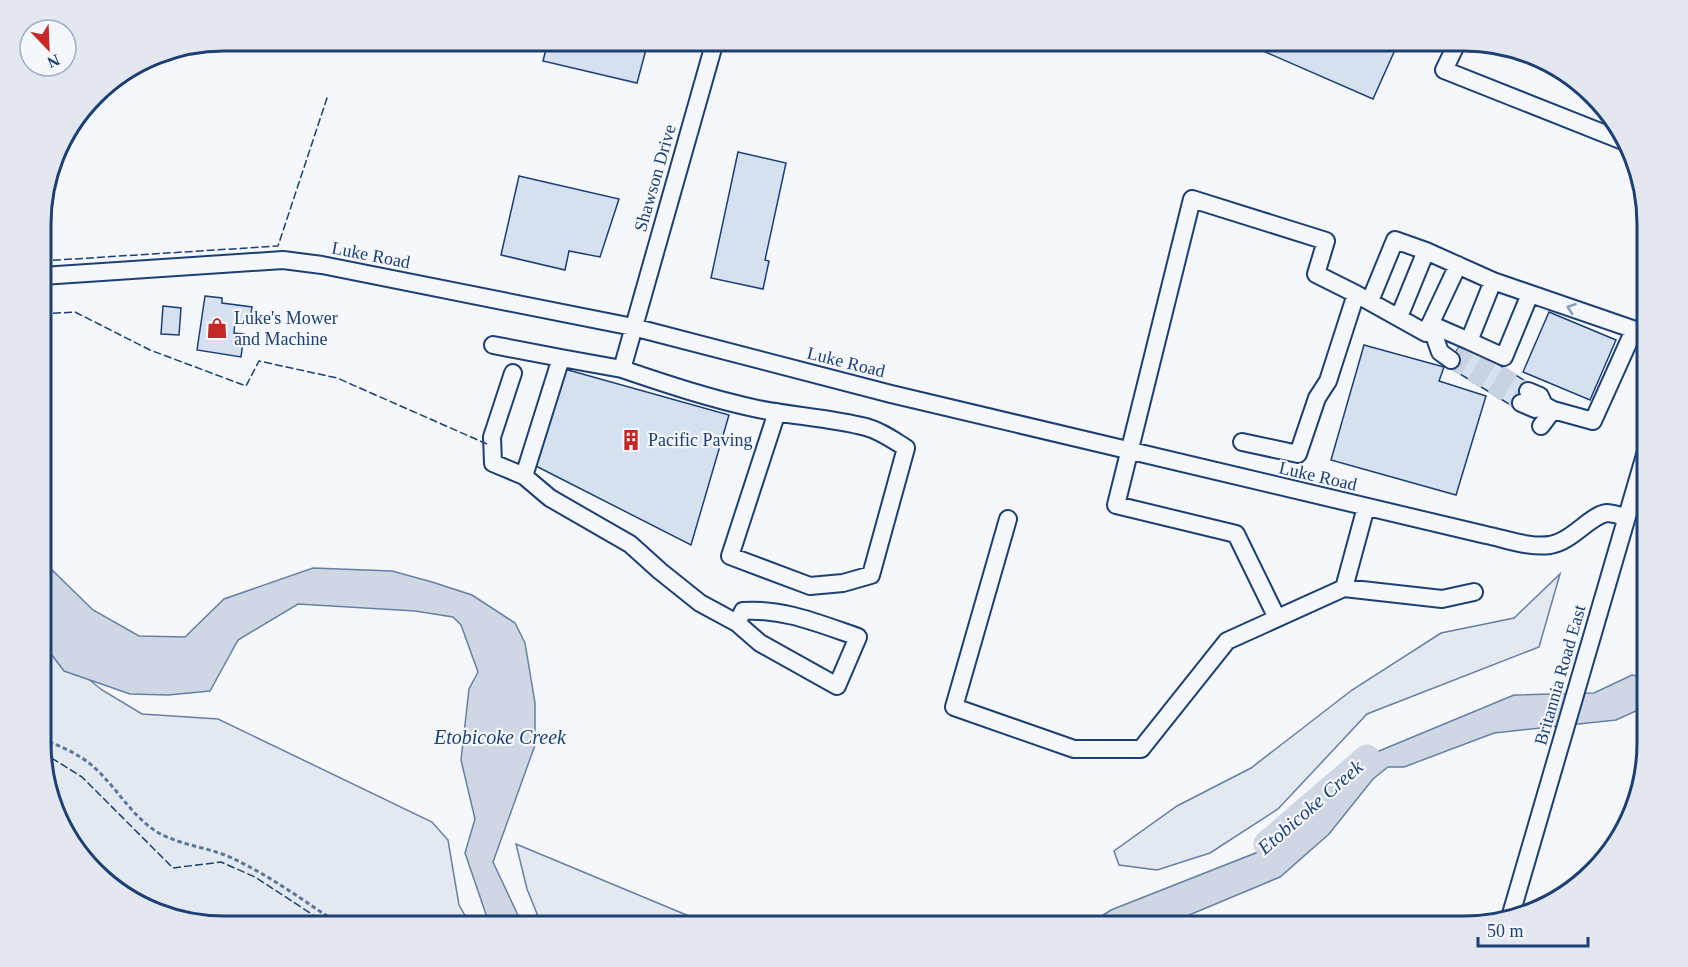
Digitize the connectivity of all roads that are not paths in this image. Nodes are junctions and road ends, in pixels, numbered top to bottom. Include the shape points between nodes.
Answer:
1 (712, 51) edge
2 (1453, 51) edge
3 (1613, 137) edge
4 (1426, 251) junction
5 (1458, 265) junction
6 (51, 275) edge
7 (1493, 281) junction
8 (1530, 294) junction
9 (1363, 297) junction
10 (1399, 317) junction
11 (633, 327) junction
12 (1636, 330) edge
13 (1430, 332) junction
14 (493, 345) dead end
15 (1460, 349) junction
16 (561, 358) junction
17 (622, 369) junction
18 (513, 373) dead end
19 (1524, 397) tunnel mouth
20 (1549, 408) junction
21 (777, 412) junction
22 (1540, 426) dead end
23 (1242, 442) dead end
24 (1130, 451) junction
25 (524, 476) junction
26 (1637, 480) edge
27 (1366, 507) junction
28 (1626, 517) junction
29 (1008, 519) dead end
30 (1344, 588) junction
31 (1474, 592) dead end
32 (1277, 618) junction
33 (737, 623) junction
34 (1512, 909) edge

1 - 11 street, Shawson Drive
2 - 3 street via 1444,70
4 - 5 street
4 - 9 street via 1395,240
4 - 10 street
5 - 7 street
5 - 13 street
6 - 11 street, Luke Road via 283,260
7 - 8 street
7 - 15 street
12 -> 8 street
8 - 15 street via 1504,357
9 - 10 street
9 - 23 street via 1317,398 1298,454
9 - 24 street via 1316,274 1326,241 1192,199
10 - 13 street
11 - 17 street, Shawson Drive
11 - 24 street, Luke Road
12 - 20 street via 1593,421
13 - 15 street
13 - 15 street via 1440,352
14 - 16 street
16 - 17 street
16 - 25 street
17 - 21 street via 672,386
18 - 25 street via 492,437 493,464
19 - 20 street via 1534,409
20 - 22 street
21 - 21 street via 866,427 906,448 871,575 810,586 730,556
24 - 27 street, Luke Road
24 - 32 street via 1116,505 1236,534
25 - 33 street via 550,498 630,544 700,603
26 - 28 street, Britannia Road East
27 - 28 street, Luke Road via 1537,545 1563,541 1602,515
27 - 30 street
28 - 34 street, Britannia Road East
29 - 32 street via 954,707 1074,750 1141,749 1227,641
30 - 31 street via 1442,599
30 - 32 street
33 - 33 street via 760,643 837,686 858,637 764,609 743,611

